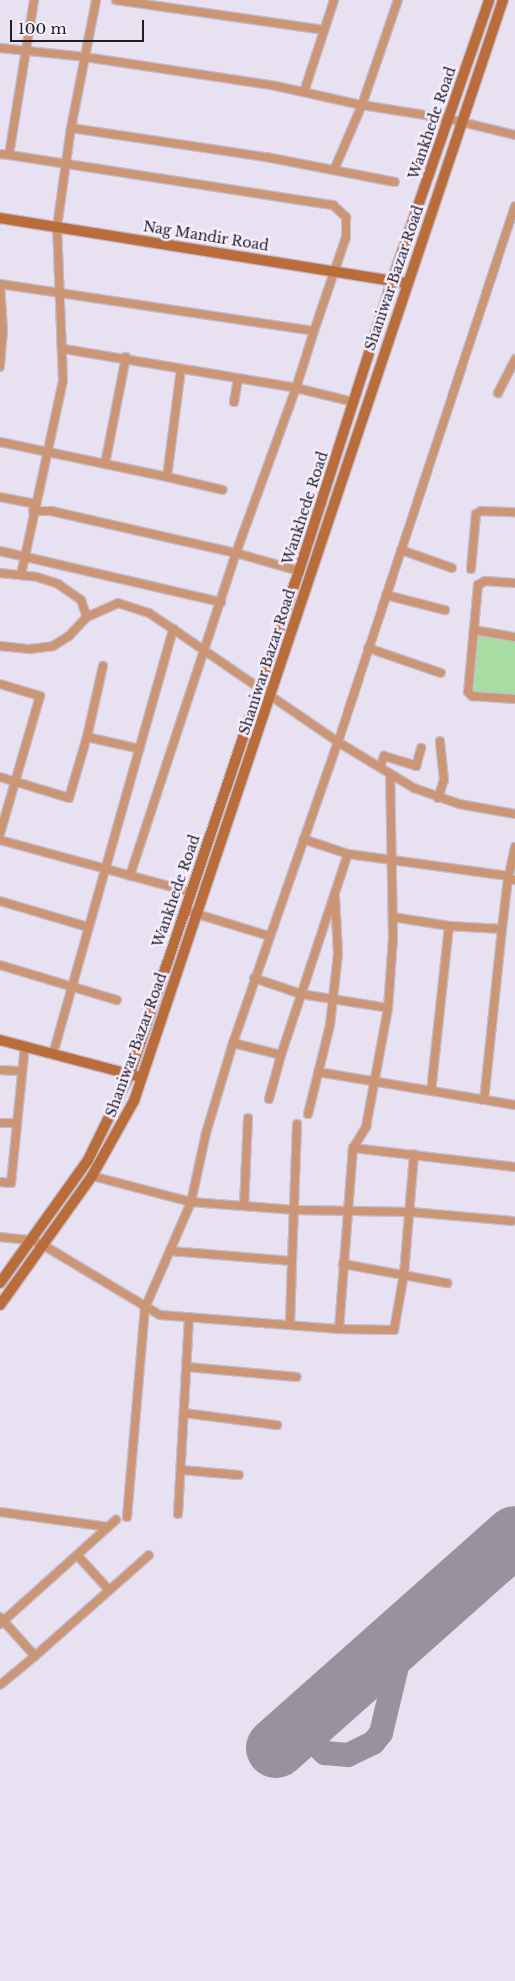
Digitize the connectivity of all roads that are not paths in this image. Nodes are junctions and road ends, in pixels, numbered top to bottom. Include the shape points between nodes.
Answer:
1 (34, 0) edge
2 (96, 0) edge
3 (116, 0) edge
4 (334, 0) edge
5 (398, 0) edge
6 (489, 0) edge
7 (503, 0) edge
8 (324, 30) junction
9 (0, 48) edge
10 (24, 51) junction
11 (85, 57) junction
12 (304, 92) junction
13 (362, 105) junction
14 (449, 118) junction
15 (462, 122) junction
16 (72, 128) junction
17 (515, 135) edge
18 (0, 154) edge
19 (9, 155) junction
20 (66, 164) junction
21 (334, 170) junction
22 (395, 182) dead end
23 (515, 206) edge
24 (0, 218) edge
25 (57, 227) junction
26 (334, 270) junction
27 (393, 278) junction
28 (407, 283) junction
29 (0, 285) edge
30 (61, 293) junction
31 (314, 331) junction
32 (64, 349) junction
33 (126, 357) junction
34 (515, 359) edge
35 (0, 367) edge
36 (181, 370) junction
37 (238, 379) junction
38 (296, 388) junction
39 (498, 393) dead end
40 (234, 402) dead end
41 (354, 402) junction
42 (0, 442) edge
43 (47, 452) junction
44 (105, 464) junction
45 (167, 477) junction
46 (223, 490) dead end
47 (0, 497) edge
48 (34, 507) junction
49 (515, 512) edge
50 (401, 550) junction
51 (0, 551) edge
52 (236, 553) junction
53 (25, 557) junction
54 (452, 568) dead end
55 (470, 569) dead end
56 (299, 571) junction
57 (0, 573) edge
58 (21, 575) junction
59 (515, 583) edge
60 (386, 594) junction
61 (221, 602) junction
62 (445, 610) dead end
63 (87, 617) junction
64 (173, 629) junction
65 (474, 630) junction
66 (515, 636) edge
67 (0, 646) edge
68 (368, 648) junction
69 (205, 653) junction
70 (103, 666) dead end
71 (441, 673) dead end
72 (0, 684) edge
73 (260, 688) junction
74 (272, 696) junction
75 (515, 699) edge
76 (87, 737) junction
77 (338, 742) junction
78 (440, 742) dead end
79 (422, 748) dead end
80 (140, 749) junction
81 (380, 767) junction
82 (390, 774) junction
83 (0, 777) edge
84 (17, 782) junction
85 (438, 798) junction
86 (515, 814) edge
87 (0, 834) edge
88 (303, 839) junction
89 (0, 840) edge
90 (515, 847) edge
91 (348, 854) junction
92 (392, 860) junction
93 (103, 868) junction
94 (130, 876) junction
95 (510, 878) edge
96 (190, 892) junction
97 (335, 893) junction
98 (0, 902) edge
99 (184, 910) junction
100 (197, 914) junction
101 (393, 917) junction
102 (449, 926) junction
103 (88, 927) junction
104 (502, 929) junction
105 (269, 936) junction
106 (0, 964) edge
107 (254, 978) junction
108 (72, 987) junction
109 (301, 994) junction
110 (333, 999) junction
111 (117, 1000) dead end
112 (388, 1008) junction
113 (0, 1040) edge
114 (233, 1043) junction
115 (25, 1046) junction
116 (53, 1054) junction
117 (281, 1055) junction
118 (0, 1070) edge
119 (22, 1071) junction
120 (318, 1072) junction
121 (130, 1074) junction
122 (141, 1077) junction
123 (375, 1082) junction
124 (431, 1091) junction
125 (269, 1099) dead end
126 (484, 1100) junction
127 (515, 1105) edge
128 (308, 1114) dead end
129 (248, 1118) dead end
130 (0, 1123) edge
131 (17, 1123) junction
132 (296, 1124) dead end
133 (352, 1148) junction
134 (414, 1154) junction
135 (515, 1167) edge
136 (92, 1176) junction
137 (0, 1182) edge
138 (191, 1202) junction
139 (244, 1206) junction
140 (296, 1210) junction
141 (348, 1211) junction
142 (410, 1212) junction
143 (512, 1221) dead end
144 (0, 1237) edge
145 (31, 1240) junction
146 (43, 1245) junction
147 (170, 1250) junction
148 (292, 1260) junction
149 (343, 1264) junction
150 (404, 1274) junction
151 (1, 1282) edge
152 (447, 1283) dead end
153 (0, 1305) edge
154 (145, 1308) junction
155 (189, 1317) junction
156 (290, 1325) junction
157 (339, 1329) junction
158 (187, 1367) junction
159 (297, 1377) dead end
160 (184, 1413) junction
161 (277, 1425) dead end
162 (181, 1470) junction
163 (239, 1475) dead end
164 (0, 1512) edge
165 (178, 1514) dead end
166 (127, 1517) dead end
167 (116, 1520) dead end
168 (108, 1527) junction
169 (77, 1555) junction
170 (149, 1555) dead end
171 (109, 1590) junction
172 (1, 1621) edge
173 (35, 1656) junction
174 (0, 1685) edge

1 - 10 street
2 - 11 street
3 - 8 street
4 - 8 street
5 - 13 street
6 - 14 main road, Wankhede Road
7 - 15 main road, Shaniwar Bazar Road
8 - 12 street
9 - 10 street
10 - 11 street
10 - 19 street
11 - 12 street
11 - 16 street
12 - 13 street
13 - 14 street
13 - 21 street
14 - 15 street
14 - 27 main road, Wankhede Road
15 - 17 street
15 - 28 main road, Shaniwar Bazar Road
16 - 20 street
16 - 21 street
18 - 19 street
19 - 20 street
20 - 25 street
20 - 26 street via 333,205 346,217 346,237
21 - 22 street
23 - 50 street
24 - 25 main road, Nag Mandir Road
25 - 26 main road, Nag Mandir Road
25 - 30 street
26 - 27 main road, Nag Mandir Road
26 - 31 street
27 - 28 main road, Nag Mandir Road
27 - 41 main road, Wankhede Road
28 - 74 main road, Shaniwar Bazar Road
29 - 30 street
29 - 35 street via 3,330
30 - 31 street
30 - 32 street
31 - 38 street
32 - 33 street
32 - 43 street via 63,381
33 - 36 street
33 - 44 street
34 - 39 street
36 - 37 street
36 - 45 street
37 - 38 street
37 - 40 street
38 - 41 street
38 - 52 street
41 - 56 main road, Wankhede Road
42 - 43 street
43 - 44 street
43 - 48 street
44 - 45 street
45 - 46 street
47 - 48 street
48 - 52 street
48 - 53 street
49 - 55 street via 481,511 476,514
50 - 54 street
50 - 60 street
51 - 53 street
52 - 56 street
52 - 61 street
53 - 58 street
53 - 61 street
56 - 73 main road, Wankhede Road
57 - 58 street
58 - 63 street via 44,579 64,588 81,600
59 - 65 street via 480,582
60 - 62 street
60 - 68 street
61 - 69 street
63 - 64 street via 118,603 149,614
63 - 67 street via 69,636 53,646 30,649
64 - 69 street
64 - 80 street
65 - 66 street
65 - 75 street via 470,695
68 - 71 street
68 - 77 street
69 - 73 street
69 - 94 street
70 - 76 street
72 - 84 street via 40,696
73 - 74 street
73 - 96 main road, Wankhede Road
74 - 77 street
74 - 100 main road, Shaniwar Bazar Road
76 - 80 street
76 - 84 street via 69,798
77 - 81 street
77 - 88 street
78 - 85 street via 444,780
79 - 81 street via 416,766 384,756
80 - 93 street
81 - 82 street
82 - 85 street
82 - 92 street
83 - 84 street
84 - 87 street
85 - 86 street
88 - 91 street
88 - 105 street
89 - 93 street
90 - 95 street
91 - 92 street
91 - 97 street
92 - 95 street
92 - 101 street
93 - 94 street
93 - 103 street
94 - 96 street
95 - 104 street
96 - 99 main road, Wankhede Road
97 - 109 street
97 - 110 street via 338,954
98 - 103 street
99 - 100 street
99 - 121 main road, Wankhede Road
100 - 105 street
100 - 122 main road, Shaniwar Bazar Road
101 - 102 street
101 - 112 street
102 - 104 street
102 - 124 street
103 - 108 street
104 - 126 street
105 - 107 street
106 - 108 street
107 - 109 street
107 - 114 street
108 - 111 street
108 - 116 street
109 - 110 street
109 - 117 street
110 - 112 street
110 - 120 street
112 - 123 street
113 - 115 main road
114 - 117 street
114 - 138 street via 206,1133
115 - 116 main road
115 - 119 street
116 - 121 main road
117 - 125 street
118 - 119 street
119 - 131 street
120 - 123 street
120 - 128 street
121 - 122 main road
121 - 145 main road, Wankhede Road via 88,1160
122 - 136 main road, Shaniwar Bazar Road via 121,1128
123 - 124 street
123 - 133 street via 366,1127
124 - 126 street
126 - 127 street
129 - 139 street
130 - 131 street
131 - 137 street via 11,1183
132 - 140 street
133 - 134 street
133 - 141 street
134 - 135 street
134 - 142 street
136 - 138 street
136 - 146 main road, Shaniwar Bazar Road
138 - 139 street
138 - 147 street
139 - 140 street
140 - 141 street
140 - 148 street
141 - 142 street
141 - 149 street
142 - 143 street
142 - 150 street
144 - 145 street
145 - 146 street
145 - 151 main road, Wankhede Road
146 - 153 main road, Shaniwar Bazar Road
146 - 154 street
147 - 148 street
147 - 154 street
148 - 156 street
149 - 150 street
149 - 157 street
150 - 152 street
150 - 157 street via 396,1329
154 - 155 street via 160,1314
154 - 166 street
155 - 156 street
155 - 158 street
156 - 157 street
158 - 159 street
158 - 160 street
160 - 161 street
160 - 162 street
162 - 163 street
162 - 165 street
164 - 168 street
167 - 168 street
168 - 169 street
169 - 171 street
169 - 172 street
170 - 171 street
171 - 173 street
172 - 173 street
173 - 174 street

